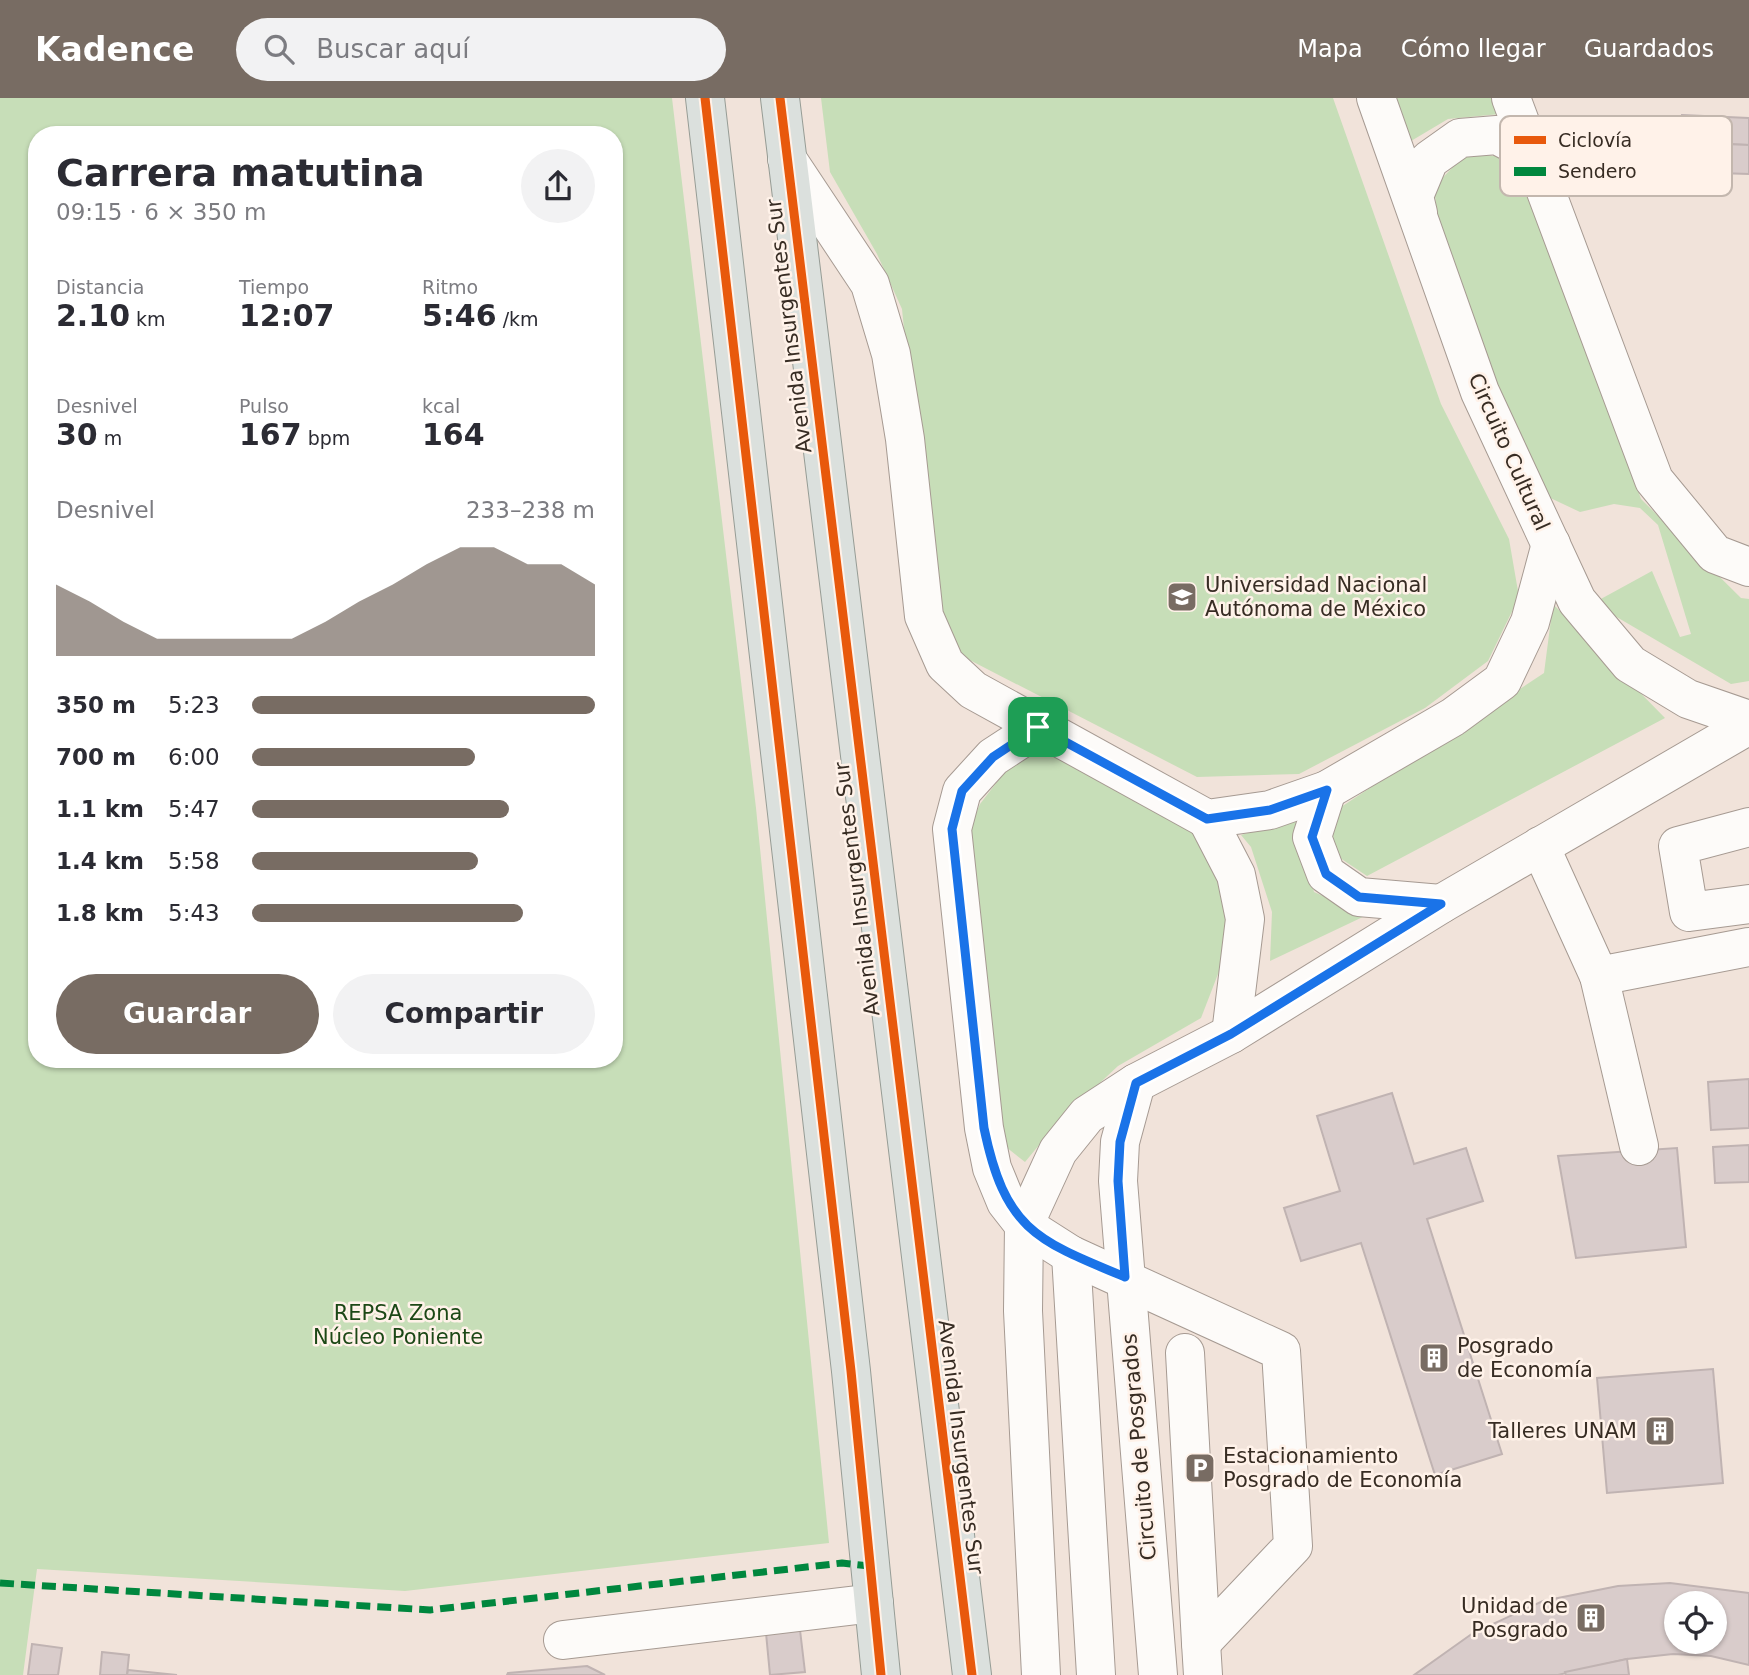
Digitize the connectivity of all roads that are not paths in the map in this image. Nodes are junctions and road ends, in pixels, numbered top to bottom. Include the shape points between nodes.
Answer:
1 (705, 98) edge
2 (780, 98) edge
3 (1376, 98) edge
4 (1511, 98) edge
5 (1518, 116) edge
6 (1500, 137) edge
7 (787, 159) junction
8 (1547, 196) edge
9 (1421, 233) junction
10 (1551, 544) junction
11 (1749, 567) edge
12 (1749, 723) edge
13 (1038, 727) junction
14 (1327, 790) junction
15 (1207, 819) junction
16 (1749, 827) edge
17 (1540, 846) junction
18 (1441, 904) junction
19 (1749, 904) edge
20 (1749, 947) edge
21 (1599, 976) junction
22 (1231, 1034) junction
23 (1136, 1083) junction
24 (1639, 1146) dead end
25 (1024, 1225) junction
26 (1071, 1255) junction
27 (1125, 1277) junction
28 (1185, 1353) dead end
29 (874, 1603) junction
30 (563, 1640) dead end
31 (1202, 1659) edge
32 (881, 1675) edge
33 (972, 1675) edge
34 (1041, 1675) edge
35 (1096, 1675) edge
36 (1157, 1675) edge

1 - 29 main road
2 - 7 main road, Avenida Insurgentes Sur
3 - 9 street, Circuito Cultural
4 - 5 street
6 - 9 street via 1460,138 1429,160 1415,196
7 - 13 street via 870,284 891,354 905,439 924,616 945,664 973,690
7 - 33 main road, Avenida Insurgentes Sur
8 - 11 street via 1654,480 1715,554
9 - 10 street, Circuito Cultural via 1480,392
10 - 12 street, Circuito Cultural via 1577,601 1630,664 1688,699
10 - 14 street via 1530,622 1502,681 1452,717
12 - 17 street
13 - 15 street
13 - 25 street via 993,757 962,791 952,829 984,1128 992,1168 1006,1202
14 - 15 street via 1270,810
14 - 18 street via 1312,837 1326,874 1359,897
15 - 22 street via 1236,875 1245,919
16 - 19 street via 1678,846 1689,912
17 - 18 street
17 - 21 street
18 - 22 street
20 - 21 street
21 - 24 street
22 - 23 street
23 - 25 street via 1087,1115 1058,1151
23 - 27 street, Circuito de Posgrados via 1120,1142
25 - 26 street
25 - 34 street via 1023,1311
26 - 27 street
26 - 35 street
27 - 31 street via 1281,1350 1293,1546
27 - 36 street, Circuito de Posgrados
28 - 31 street
29 - 30 street
29 - 32 main road

